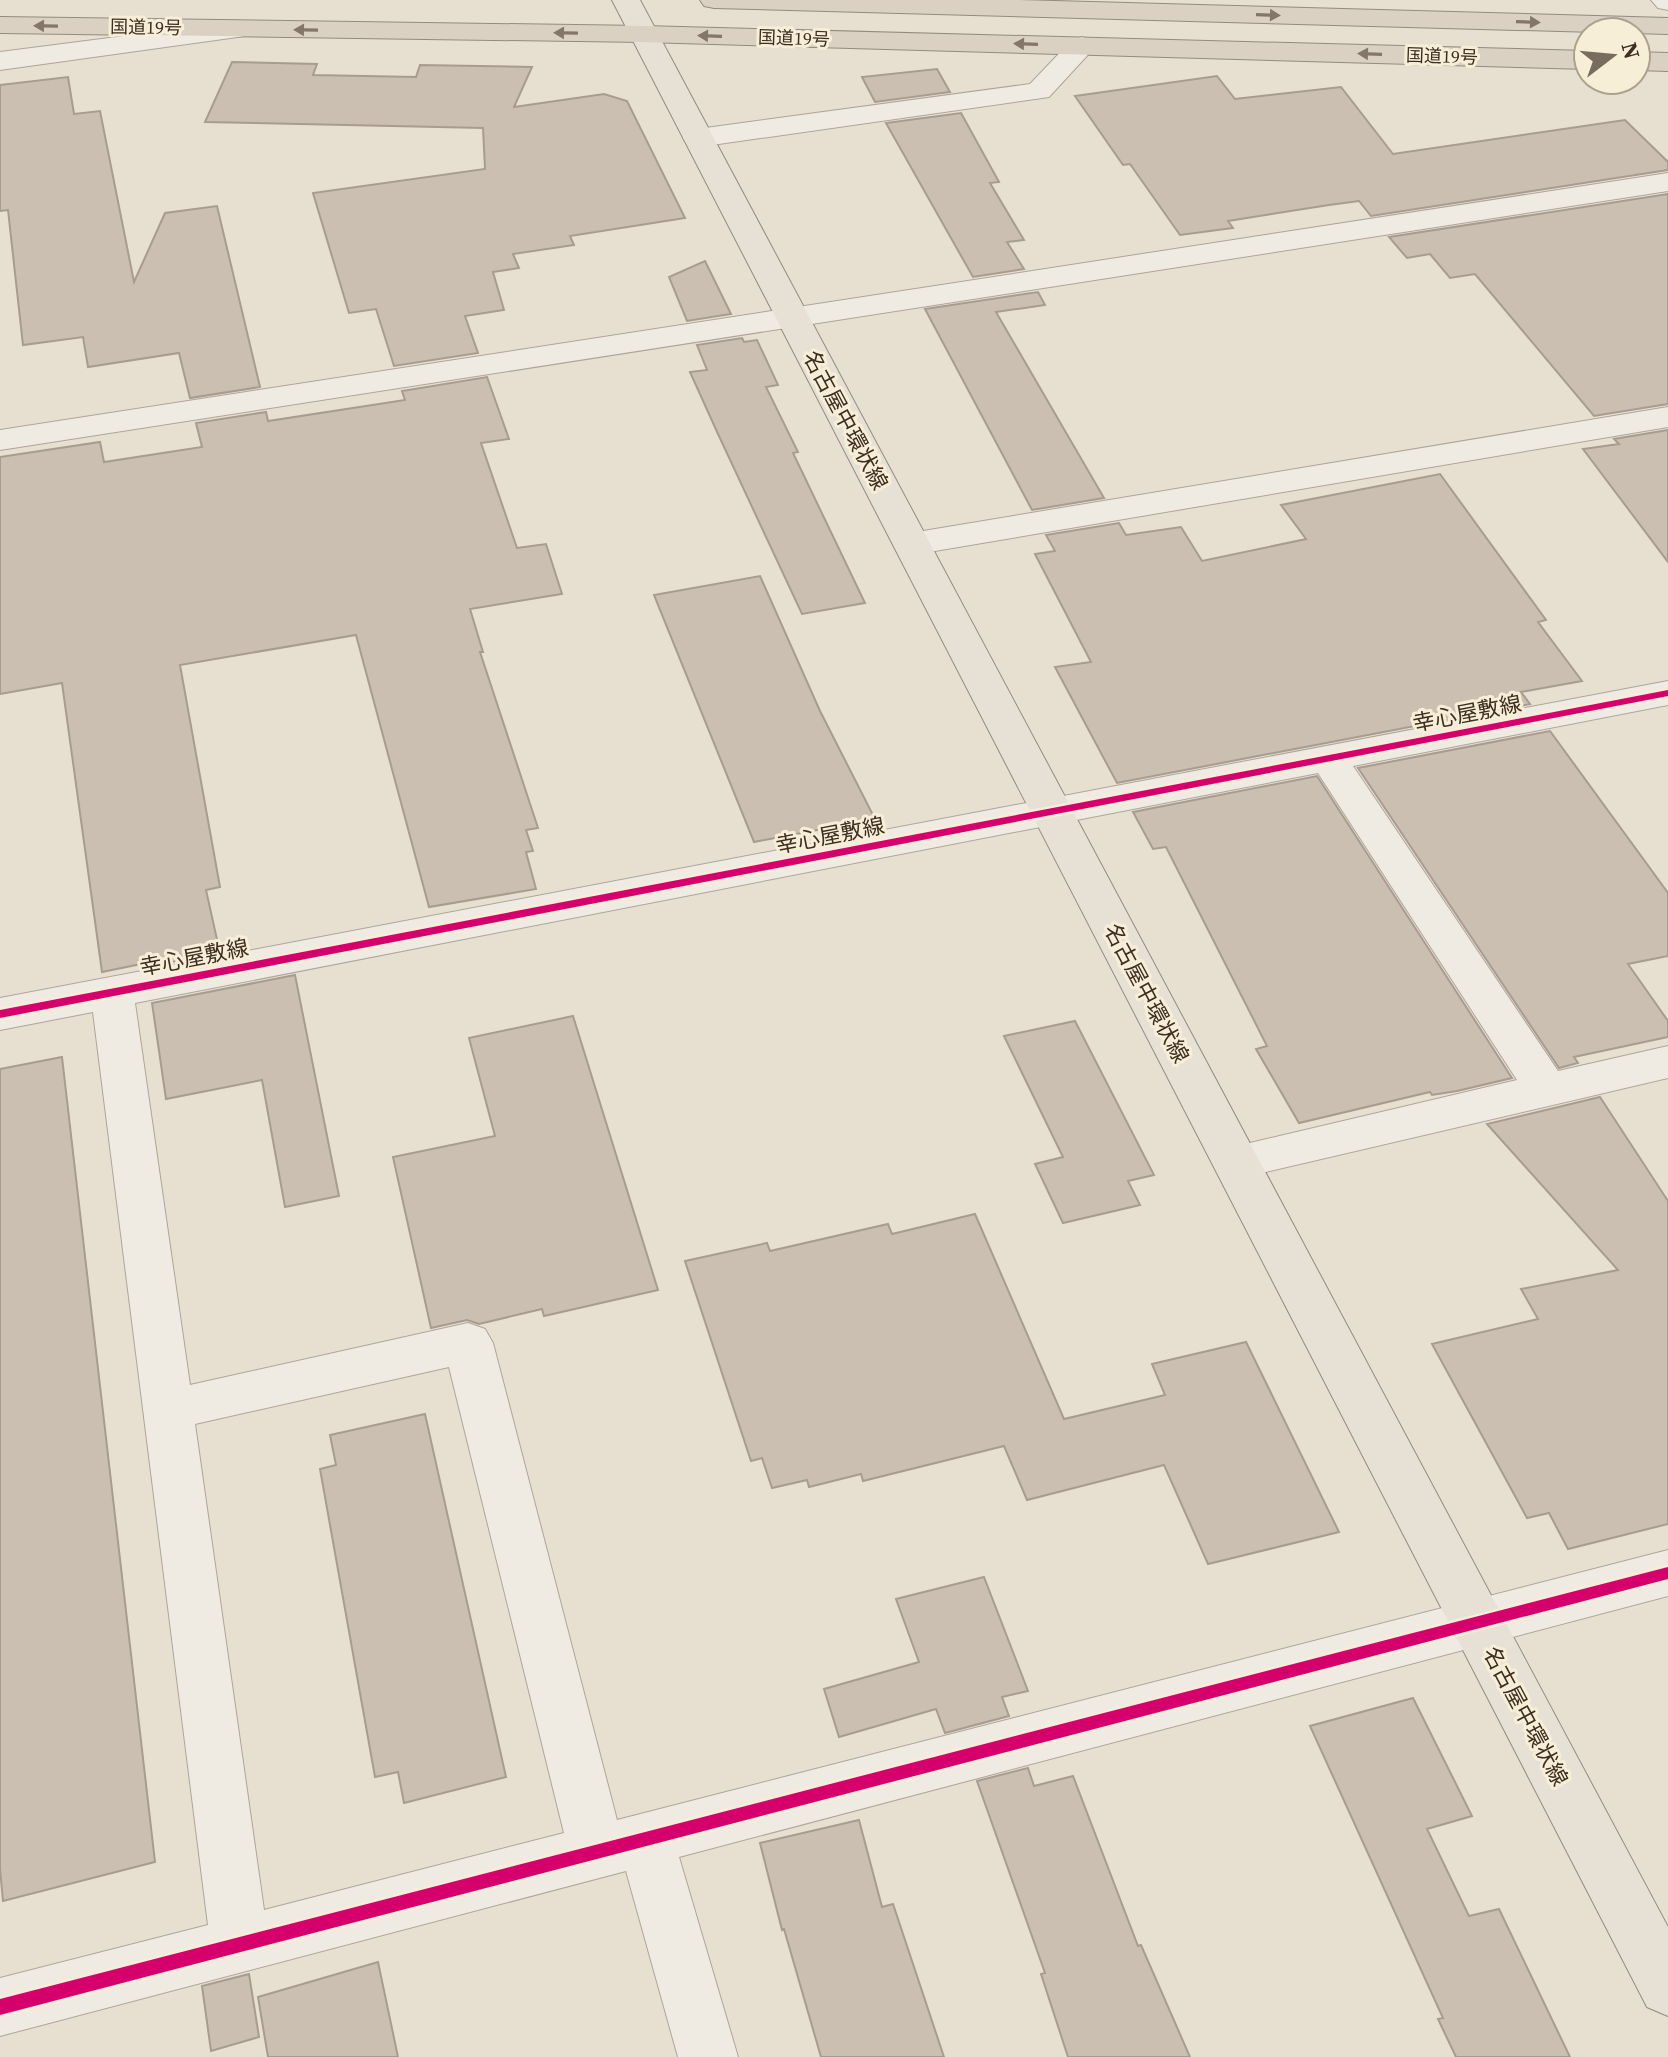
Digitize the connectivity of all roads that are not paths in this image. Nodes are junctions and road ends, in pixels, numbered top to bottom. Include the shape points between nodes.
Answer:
1 (714, 0) edge
2 (635, 17) edge
3 (0, 25) edge
4 (1668, 26) edge
5 (242, 29) junction
6 (1082, 46) junction
7 (1572, 60) edge
8 (0, 61) edge
9 (698, 138) junction
10 (1668, 182) edge
11 (792, 318) junction
12 (1668, 417) edge
13 (0, 440) edge
14 (911, 544) junction
15 (1668, 693) edge
16 (1329, 760) junction
17 (1052, 813) junction
18 (112, 993) junction
19 (0, 1014) edge
20 (1668, 1062) edge
21 (1546, 1089) junction
22 (1236, 1162) junction
23 (168, 1410) junction
24 (1668, 1573) edge
25 (1478, 1624) junction
26 (622, 1846) junction
27 (240, 1945) junction
28 (1668, 1987) edge
29 (0, 2007) edge
30 (708, 2057) edge

1 -> 4 highway, 国道19号
2 -> 5 highway, 国道19号
6 -> 2 highway, 国道19号
2 - 9 main road, 名古屋中環状線
5 -> 3 highway, 国道19号
5 - 8 street
7 -> 6 highway, 国道19号
6 - 9 street via 1039,91
9 - 11 main road, 名古屋中環状線
10 - 11 street
11 - 13 street
11 - 14 main road, 名古屋中環状線
12 - 14 street
14 - 17 main road, 名古屋中環状線
15 - 16 street, 幸心屋敷線
16 - 17 street, 幸心屋敷線
16 - 21 street
17 - 18 street, 幸心屋敷線
17 - 22 main road, 名古屋中環状線
18 - 19 street, 幸心屋敷線
18 - 23 street
20 - 21 street
21 - 22 street
22 - 25 main road, 名古屋中環状線
23 - 26 street via 468,1343
23 - 27 street
24 - 25 street
25 - 26 street
25 - 28 main road, 名古屋中環状線
26 - 27 street
26 - 30 street
27 - 29 street

